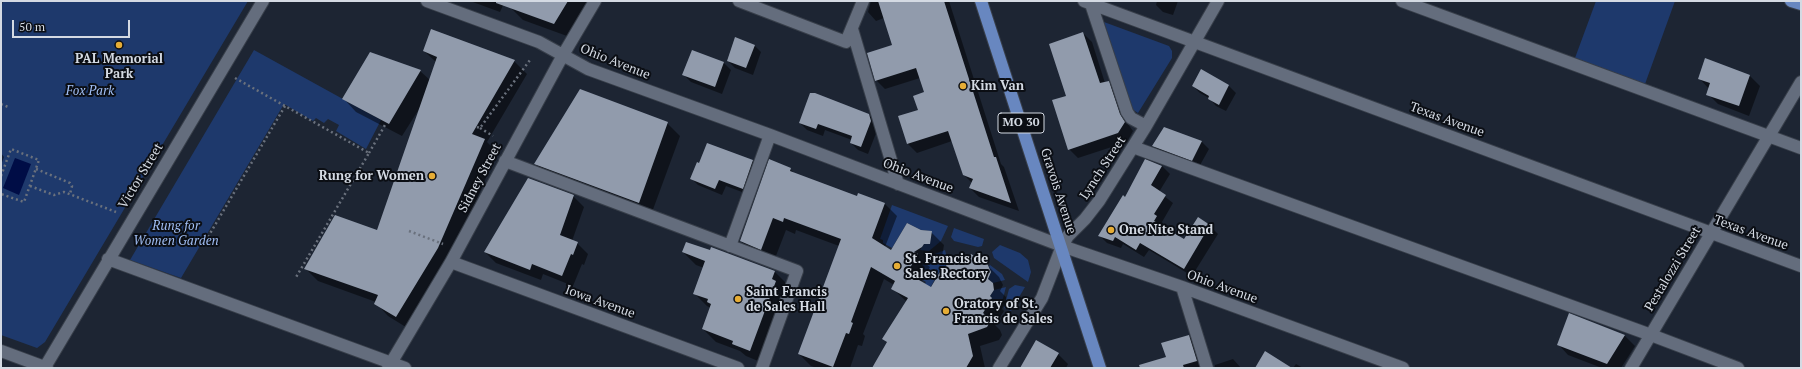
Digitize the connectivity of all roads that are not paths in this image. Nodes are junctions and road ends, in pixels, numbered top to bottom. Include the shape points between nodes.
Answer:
1 (263, 1) edge
2 (427, 1) edge
3 (595, 1) edge
4 (739, 1) edge
5 (863, 1) edge
6 (981, 1) edge
7 (1218, 1) edge
8 (1402, 1) edge
9 (1791, 1) edge
10 (1087, 2) edge
11 (1801, 4) edge
12 (852, 30) junction
13 (1194, 41) junction
14 (563, 55) junction
15 (1801, 82) edge
16 (1146, 126) junction
17 (770, 135) junction
18 (1769, 136) junction
19 (1133, 147) junction
20 (1801, 148) edge
21 (505, 161) junction
22 (898, 184) junction
23 (1711, 233) junction
24 (730, 246) junction
25 (1062, 246) junction
26 (108, 259) junction
27 (451, 262) junction
28 (1801, 266) edge
29 (1182, 287) junction
30 (1651, 335) junction
31 (1, 351) edge
32 (390, 366) edge
33 (46, 368) edge
34 (405, 368) edge
35 (738, 368) edge
36 (762, 368) edge
37 (999, 368) edge
38 (1100, 368) edge
39 (1207, 368) edge
40 (1403, 368) edge
41 (1631, 368) edge
42 (1738, 368) edge

1 - 26 street, Victor Street
2 - 14 street, Ohio Avenue via 539,42
3 - 14 street, Sidney Street
4 - 12 street via 846,42
5 - 12 street
6 - 25 main road, Gravois Avenue / MO 30
7 - 13 street, Lynch Street
8 - 18 street
9 - 11 main road
10 - 13 street, Texas Avenue
10 - 16 street via 1128,112 1131,118
12 - 22 street
13 - 16 street, Lynch Street
13 - 23 street, Texas Avenue
14 - 17 street, Ohio Avenue via 588,69
14 - 21 street, Sidney Street
15 - 18 street, Pestalozzi Street
16 - 19 street, Lynch Street
17 - 22 street, Ohio Avenue
17 - 24 street
18 - 20 street
18 - 23 street, Pestalozzi Street
19 - 25 street, Lynch Street via 1099,201
19 - 30 street
21 - 24 street
21 - 27 street, Sidney Street
22 - 25 street, Ohio Avenue
23 - 28 street, Texas Avenue
23 - 30 street, Pestalozzi Street
24 - 36 street via 797,272
25 - 29 street, Ohio Avenue
25 - 37 street, Lynch Street via 1042,298
25 - 38 main road, Gravois Avenue / MO 30
26 - 32 street
26 - 33 street, Victor Street
27 - 32 street, Sidney Street
27 - 35 street, Iowa Avenue
29 - 39 street
29 - 40 street, Ohio Avenue
30 - 41 street, Pestalozzi Street
30 - 42 street
31 - 33 street
32 - 34 street

